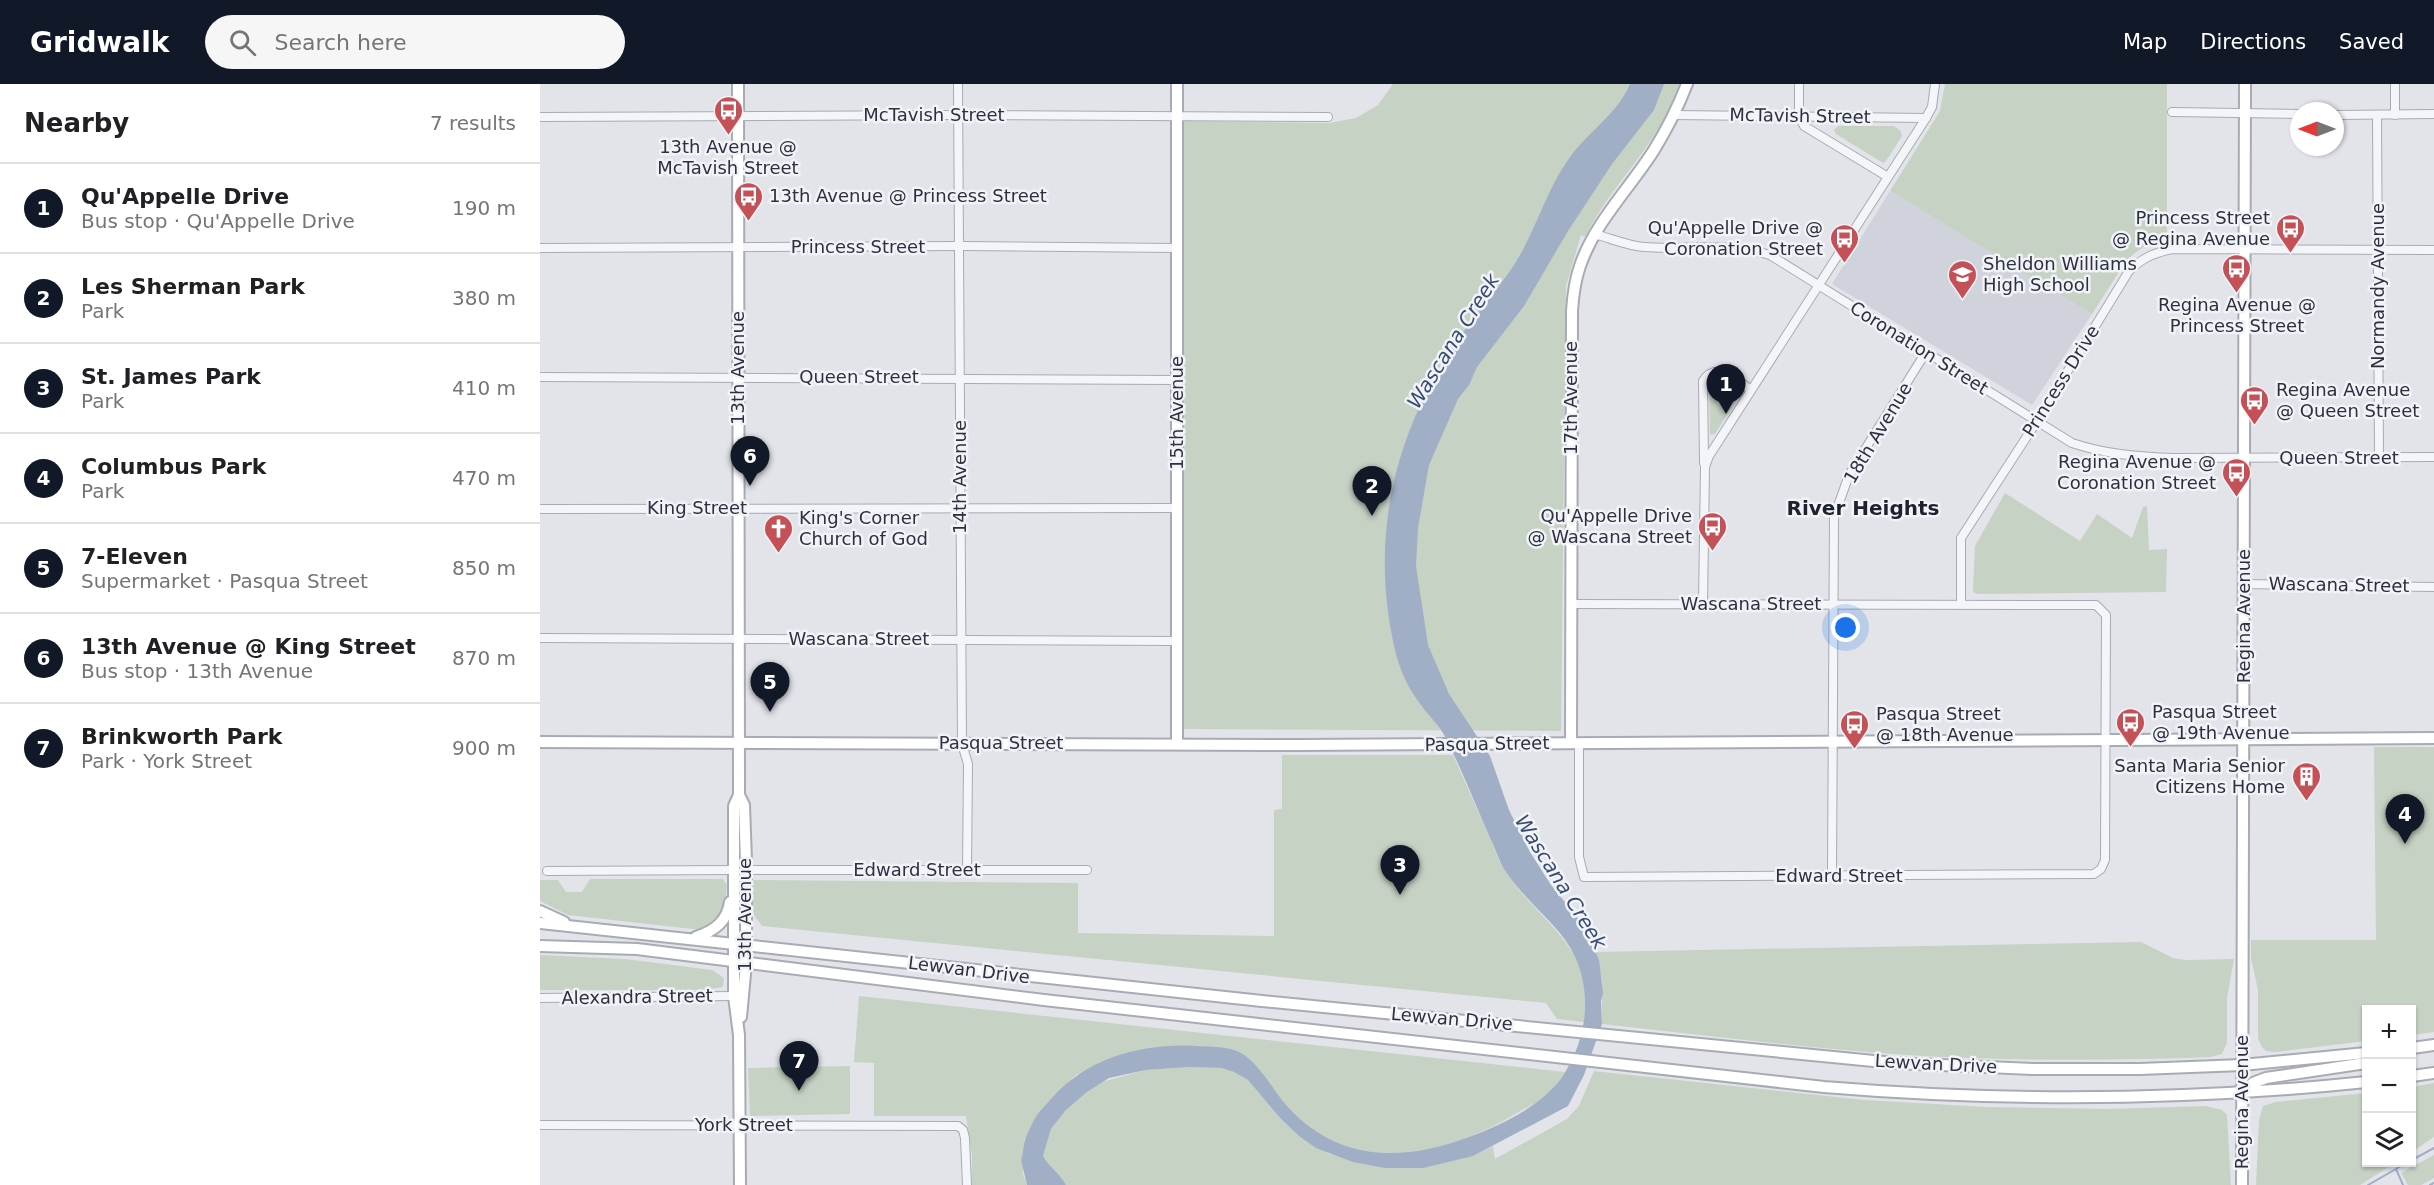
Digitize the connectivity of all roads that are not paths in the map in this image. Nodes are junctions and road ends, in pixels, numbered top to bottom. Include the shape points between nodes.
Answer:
1 (738, 84) edge
2 (958, 84) edge
3 (1177, 84) edge
4 (1688, 84) edge
5 (1799, 84) edge
6 (1935, 84) edge
7 (2245, 84) edge
8 (2395, 84) edge
9 (2172, 112) dead end
10 (2245, 112) junction
11 (2290, 114) edge
12 (2434, 114) edge
13 (958, 115) junction
14 (1674, 115) junction
15 (2344, 115) edge
16 (2377, 115) junction
17 (2395, 115) junction
18 (738, 116) junction
19 (1799, 116) junction
20 (540, 117) edge
21 (1177, 117) junction
22 (1328, 117) dead end
23 (1926, 118) junction
24 (1888, 177) junction
25 (1594, 234) junction
26 (959, 246) junction
27 (540, 248) edge
28 (738, 248) junction
29 (1177, 248) junction
30 (2246, 250) junction
31 (2378, 250) junction
32 (2434, 250) edge
33 (1818, 285) junction
34 (1926, 352) junction
35 (738, 376) junction
36 (540, 377) edge
37 (960, 377) junction
38 (1177, 380) junction
39 (1751, 390) junction
40 (2037, 421) junction
41 (2434, 457) edge
42 (2245, 458) junction
43 (2379, 458) junction
44 (1705, 467) junction
45 (738, 508) junction
46 (960, 508) junction
47 (1177, 508) junction
48 (540, 509) edge
49 (2244, 584) junction
50 (2434, 586) edge
51 (1571, 604) junction
52 (1703, 604) junction
53 (1833, 604) junction
54 (1961, 604) junction
55 (540, 638) edge
56 (738, 639) junction
57 (961, 639) junction
58 (1177, 641) junction
59 (2434, 738) edge
60 (2243, 739) junction
61 (1833, 740) junction
62 (2106, 740) junction
63 (540, 742) edge
64 (1575, 742) junction
65 (739, 743) junction
66 (1178, 743) junction
67 (962, 744) junction
68 (739, 795) junction
69 (746, 870) junction
70 (967, 870) junction
71 (1087, 870) dead end
72 (547, 871) dead end
73 (734, 874) junction
74 (1832, 875) junction
75 (1584, 877) joint
76 (540, 910) edge
77 (540, 923) edge
78 (573, 926) junction
79 (690, 938) junction
80 (740, 944) junction
81 (540, 946) edge
82 (734, 962) junction
83 (746, 963) junction
84 (734, 996) junction
85 (540, 998) edge
86 (739, 1035) junction
87 (2434, 1045) edge
88 (2416, 1047) edge
89 (2362, 1053) edge
90 (2362, 1064) edge
91 (2242, 1065) junction
92 (2434, 1073) edge
93 (2416, 1075) edge
94 (2362, 1082) edge
95 (2242, 1094) junction
96 (739, 1124) junction
97 (540, 1125) edge
98 (740, 1185) edge
99 (967, 1185) edge
100 (2242, 1185) edge

1 - 18 street, 13th Avenue
2 - 13 street, 14th Avenue
3 - 21 street, 15th Avenue
4 - 14 street, 17th Avenue
5 - 19 street
6 - 23 street
7 - 10 street, Regina Avenue
8 - 17 street
9 - 10 street
10 - 11 street
10 - 30 street, Regina Avenue
12 - 17 street
13 - 18 street, McTavish Street
13 - 21 street, McTavish Street
13 - 26 street, 14th Avenue
14 - 19 street, McTavish Street
14 - 25 street, 17th Avenue
15 - 16 street
16 - 17 street
16 - 31 street, Normandy Avenue
18 - 20 street, McTavish Street
18 - 28 street, 13th Avenue
19 - 23 street, McTavish Street
19 - 24 street via 1804,126
21 - 22 street, McTavish Street
21 - 29 street, 15th Avenue
23 - 24 street
24 - 33 street
25 - 33 street, Coronation Street via 1641,247 1754,250 1770,255
25 - 51 street, 17th Avenue via 1580,265 1572,311
26 - 28 street, Princess Street
26 - 29 street, Princess Street
26 - 37 street, 14th Avenue
27 - 28 street, Princess Street
28 - 35 street, 13th Avenue
29 - 38 street, 15th Avenue
30 - 31 street
30 - 40 street, Princess Drive via 2172,249 2139,261 2129,271
30 - 42 street, Regina Avenue
31 - 32 street
31 - 43 street, Normandy Avenue
33 - 34 street, Coronation Street
33 - 39 street
34 - 40 street, Coronation Street
34 - 53 street, 18th Avenue via 1849,475 1834,517
35 - 36 street, Queen Street
35 - 37 street, Queen Street
35 - 45 street, 13th Avenue
37 - 38 street, Queen Street
37 - 46 street, 14th Avenue
38 - 47 street, 15th Avenue
39 - 44 street
39 - 44 street via 1723,372 1707,374 1703,381
40 - 42 street, Coronation Street via 2072,443 2096,451 2139,457
40 - 54 street, Princess Drive via 1961,538
41 - 43 street, Queen Street
42 - 43 street, Queen Street
42 - 49 street, Regina Avenue
44 - 52 street
45 - 46 street, King Street
45 - 48 street, King Street
45 - 56 street, 13th Avenue
46 - 47 street, King Street
46 - 57 street, 14th Avenue
47 - 58 street, 15th Avenue
49 - 50 street, Wascana Street
49 - 60 street, Regina Avenue
51 - 52 street, Wascana Street
51 - 64 street, 17th Avenue
52 - 53 street, Wascana Street
53 - 54 street, Wascana Street
53 - 61 street, 18th Avenue
54 - 62 street, Wascana Street via 2096,605 2106,615
55 - 56 street, Wascana Street
56 - 57 street, Wascana Street
56 - 65 street, 13th Avenue
57 - 58 street, Wascana Street
57 - 67 street, 14th Avenue
58 - 66 street, 15th Avenue
59 - 60 street, Pasqua Street
60 - 62 street, Pasqua Street
60 - 91 street, Regina Avenue
61 - 62 street, Pasqua Street
61 - 64 street, Pasqua Street
61 - 74 street, 18th Avenue
62 - 74 street, Edward Street via 2105,860 2094,874
63 - 65 street, Pasqua Street
64 - 66 street, Pasqua Street
64 - 75 street, 17th Avenue via 1579,857
65 - 67 street, Pasqua Street
65 - 68 street, 13th Avenue
66 - 67 street, Pasqua Street
67 - 70 street, 14th Avenue via 968,764
68 - 69 street, 13th Avenue via 744,805
68 - 73 street, 13th Avenue via 734,806
69 - 70 street, Edward Street
69 - 80 street, 13th Avenue
70 - 71 street, Edward Street
72 - 73 street
73 - 79 street via 724,920 708,933
73 - 80 street, 13th Avenue
74 - 75 street, Edward Street
76 - 78 street
77 - 78 street, Lewvan Drive
78 - 79 street, Lewvan Drive
79 - 80 street, Lewvan Drive
80 - 82 street, 13th Avenue
80 - 83 street, 13th Avenue
80 - 91 street, Lewvan Drive via 1250,1000 1832,1057 1957,1066 2140,1069
81 - 82 street, Lewvan Drive via 637,949
82 - 83 street, Lewvan Drive
82 - 84 street, 13th Avenue
83 - 86 street, 13th Avenue
83 - 95 street, Lewvan Drive via 1824,1087 2069,1099
84 - 85 street, Alexandra Street
84 - 86 street, 13th Avenue
86 - 96 street, 13th Avenue
87 - 88 street
89 - 91 street, Lewvan Drive
90 - 95 street via 2266,1078 2253,1083
91 - 95 street, Regina Avenue
92 - 93 street
94 - 95 street, Lewvan Drive
95 - 100 street, Regina Avenue
96 - 97 street, York Street
96 - 98 street, 13th Avenue
96 - 99 street, York Street via 958,1126 963,1130

